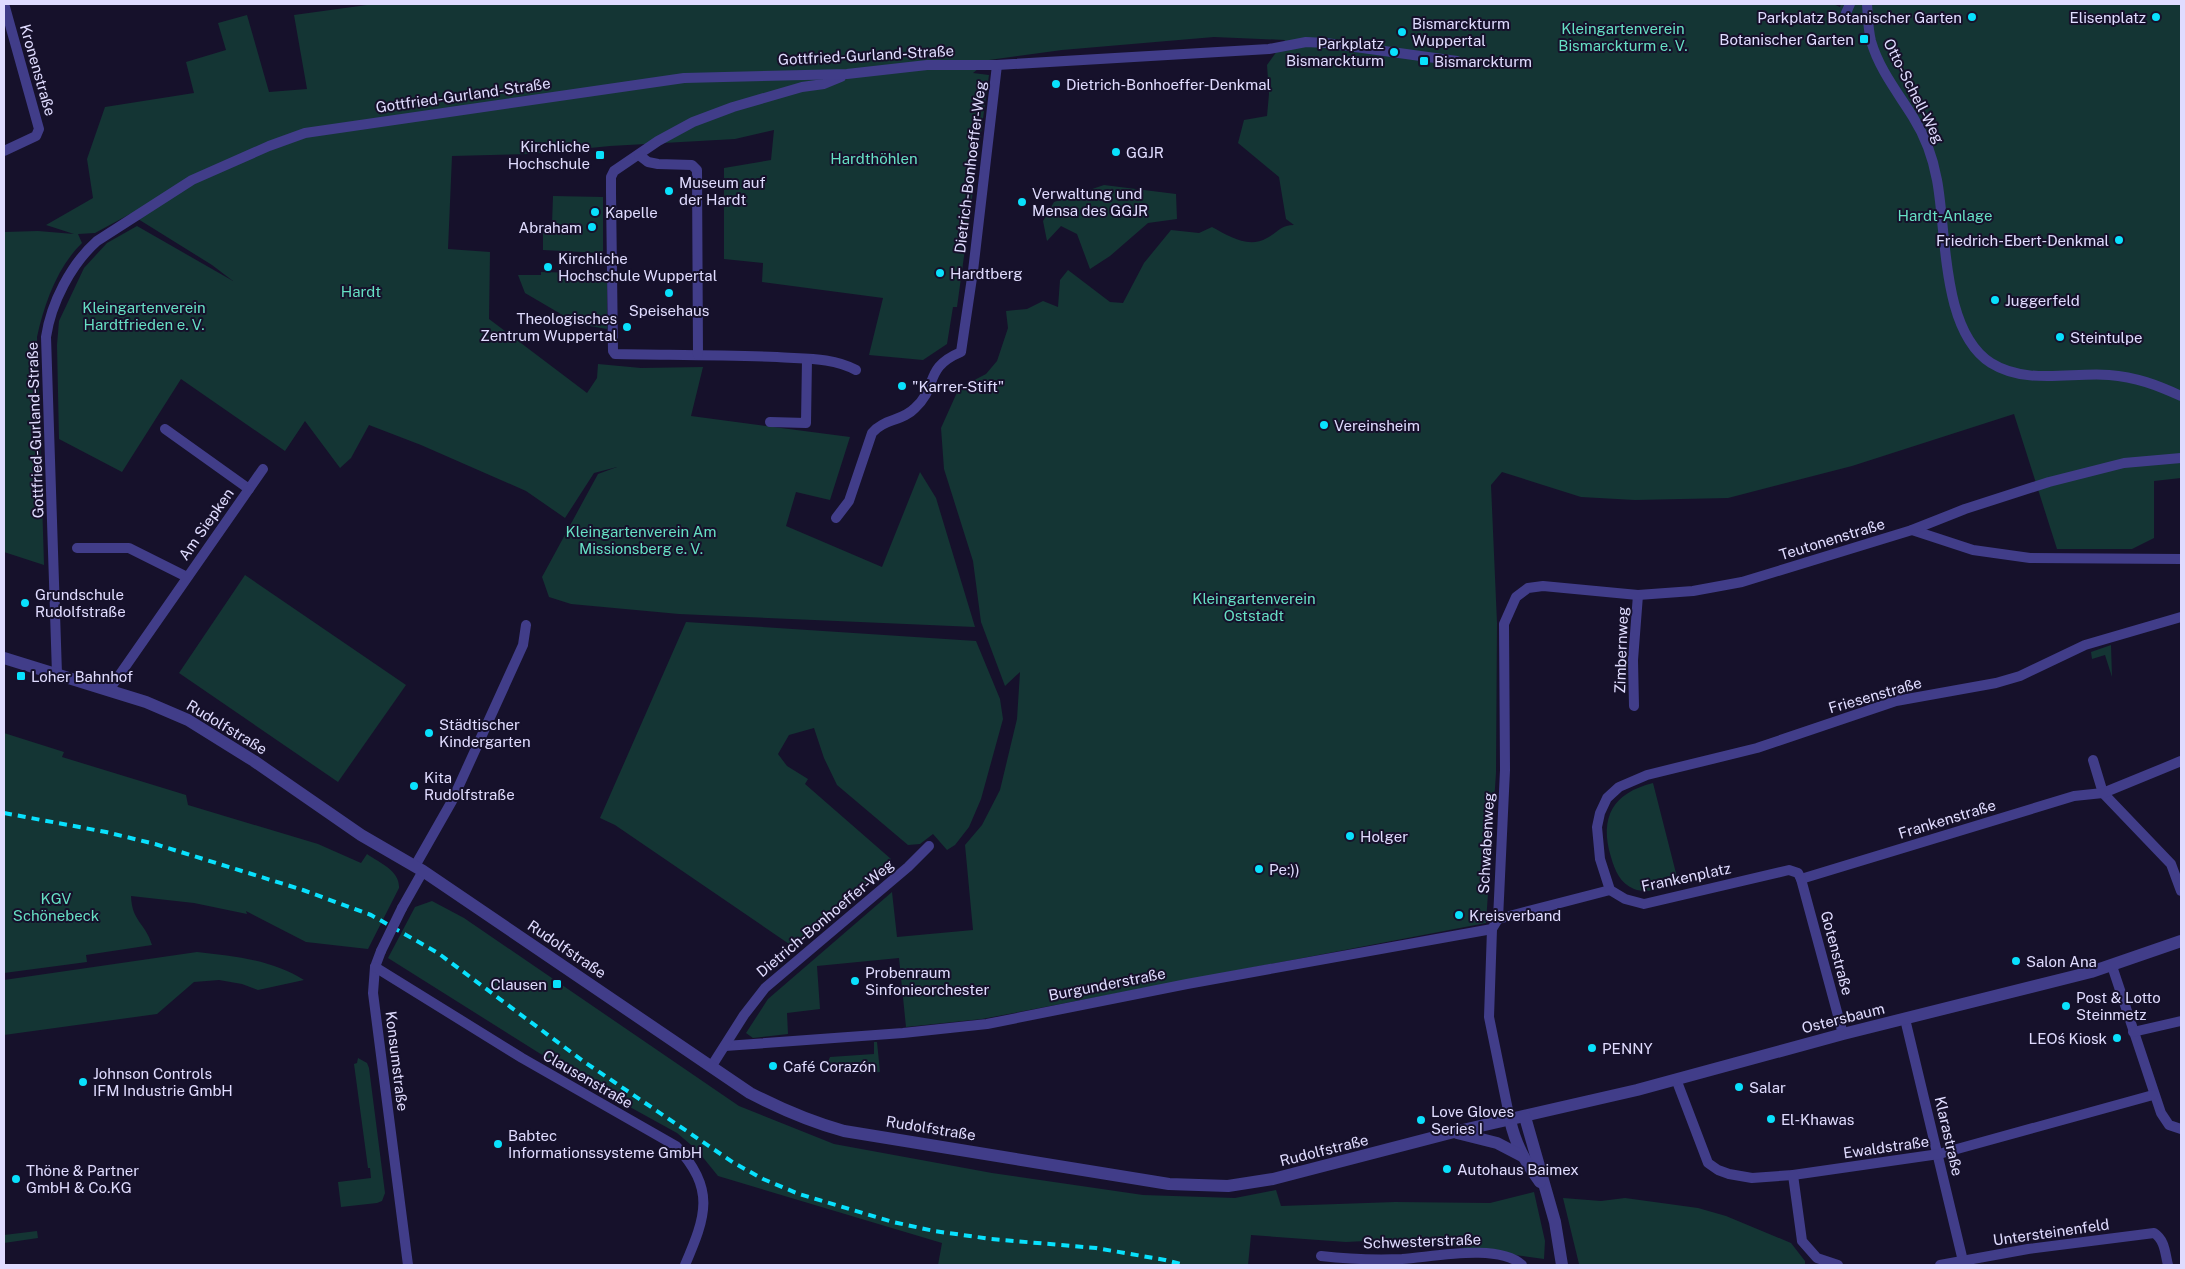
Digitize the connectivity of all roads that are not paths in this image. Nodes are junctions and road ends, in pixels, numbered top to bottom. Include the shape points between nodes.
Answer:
1 (1867, 4) edge
2 (8, 6) edge
3 (1457, 61) dead end
4 (997, 65) junction
5 (847, 74) junction
6 (4, 151) edge
7 (639, 155) junction
8 (698, 355) junction
9 (807, 359) junction
10 (856, 370) dead end
11 (2181, 396) edge
12 (770, 422) dead end
13 (164, 429) dead end
14 (2181, 458) edge
15 (263, 470) dead end
16 (249, 489) junction
17 (836, 518) dead end
18 (1912, 530) junction
19 (77, 548) dead end
20 (2181, 559) edge
21 (187, 577) junction
22 (1638, 595) junction
23 (2181, 618) edge
24 (1504, 624) joint
25 (526, 625) dead end
26 (4, 658) edge
27 (57, 674) junction
28 (109, 690) junction
29 (1634, 706) dead end
30 (2093, 760) dead end
31 (2181, 761) edge
32 (2103, 793) junction
33 (929, 846) dead end
34 (419, 868) junction
35 (1802, 879) junction
36 (1610, 890) junction
37 (2181, 891) edge
38 (1498, 919) junction
39 (1492, 928) junction
40 (2181, 941) edge
41 (375, 966) junction
42 (2112, 966) junction
43 (1905, 1019) junction
44 (2181, 1021) edge
45 (2133, 1032) junction
46 (1843, 1034) junction
47 (725, 1046) junction
48 (712, 1067) junction
49 (1676, 1079) junction
50 (2153, 1095) junction
51 (1525, 1117) junction
52 (1510, 1120) junction
53 (2181, 1129) edge
54 (1454, 1132) junction
55 (1939, 1154) junction
56 (1522, 1156) junction
57 (1793, 1175) junction
58 (1545, 1190) junction
59 (1321, 1256) dead end
60 (1814, 1261) edge
61 (1963, 1261) junction
62 (408, 1265) edge
63 (684, 1265) edge
64 (1522, 1265) edge
65 (1562, 1265) edge
66 (1838, 1265) edge
67 (1940, 1265) edge
68 (2168, 1265) edge

1 - 11 street, Otto-Schell-Weg via 1868,26 1876,54 1914,118 1931,156 1955,311 1970,343 1990,362 2016,373 2127,377 2147,380
2 - 6 street, Kronenstraße via 39,129 36,136
3 - 4 street, Gottfried-Gurland-Straße via 1306,42 1270,49
4 - 5 street, Gottfried-Gurland-Straße via 927,65
4 - 17 street, Dietrich-Bonhoeffer-Weg via 961,352 935,369 917,407 878,425 872,433 849,501
5 - 7 street via 824,84 733,107 694,122 658,140
5 - 27 street, Gottfried-Gurland-Straße via 684,78 305,133 192,180 97,241 74,268 55,305 46,337
7 - 8 street via 648,162 692,165 697,170
7 - 8 street via 614,171 611,177 613,348 616,354
8 - 9 street
9 - 10 street via 845,364
9 - 12 street via 806,423
13 - 16 street, Am Siepken
14 - 18 street, Teutonenstraße via 2090,470 1964,509
15 - 16 street, Am Siepken
16 - 21 street, Am Siepken
18 - 20 street via 1974,550 2030,558
18 - 22 street, Teutonenstraße via 1742,582 1693,591
19 - 21 street, Am Siepken via 129,548
21 - 28 street, Am Siepken
22 - 24 street, Teutonenstraße via 1543,586 1528,588 1516,597
22 - 29 street, Zimbernweg via 1633,660
23 - 36 street, Friesenstraße via 2085,644 2020,676 1896,701 1757,748 1647,775 1619,787 1607,798 1597,827 1600,859
24 - 38 street, Schwabenweg via 1505,770
25 - 34 street via 519,654
26 - 27 street, Rudolfstraße
27 - 28 street, Rudolfstraße
28 - 34 street, Rudolfstraße via 188,720 361,835
30 - 32 street
31 - 32 street, Frankenstraße
32 - 35 street, Frankenstraße via 2074,796
32 - 37 street via 2171,864
33 - 47 street, Dietrich-Bonhoeffer-Weg via 765,988
34 - 41 street, Konsumstraße, bridge
34 - 48 street, Rudolfstraße
35 - 36 street, Frankenplatz via 1798,873 1789,870 1644,904 1625,899
35 - 46 street, Gotenstraße
36 - 38 street
38 - 39 street
39 - 47 street, Burgunderstraße via 987,1024
39 - 52 street via 1490,1017
40 - 42 street, Ostersbaum
41 - 62 street, Konsumstraße via 374,1006
41 - 63 street, Clausenstraße via 522,1058 676,1146 694,1166 704,1207 700,1229
42 - 43 street, Ostersbaum
42 - 45 street
43 - 46 street, Ostersbaum
43 - 55 street, Klarastraße
44 - 45 street
45 - 50 street
46 - 49 street, Ostersbaum
47 - 48 street, Dietrich-Bonhoeffer-Weg
48 - 54 street, Rudolfstraße via 779,1108 844,1131 1202,1187 1273,1179
49 - 51 street, Ostersbaum
49 - 57 street, Ewaldstraße via 1708,1163 1729,1174 1752,1178
50 - 53 street via 2164,1119 2174,1128
50 - 55 street, Ewaldstraße
51 - 52 street, Ostersbaum
51 - 58 street
52 - 54 street, Rudolfstraße
52 - 56 street
54 - 56 street via 1497,1143
55 - 57 street, Ewaldstraße
55 - 61 street, Klarastraße
56 - 58 street
57 - 60 street via 1802,1241
58 - 65 street via 1555,1222
59 - 64 street, Schwesterstraße via 1402,1259 1470,1252 1514,1258
60 - 66 street
61 - 67 street, Untersteinenfeld
61 - 68 street, Untersteinenfeld via 2028,1248 2154,1233 2163,1242

